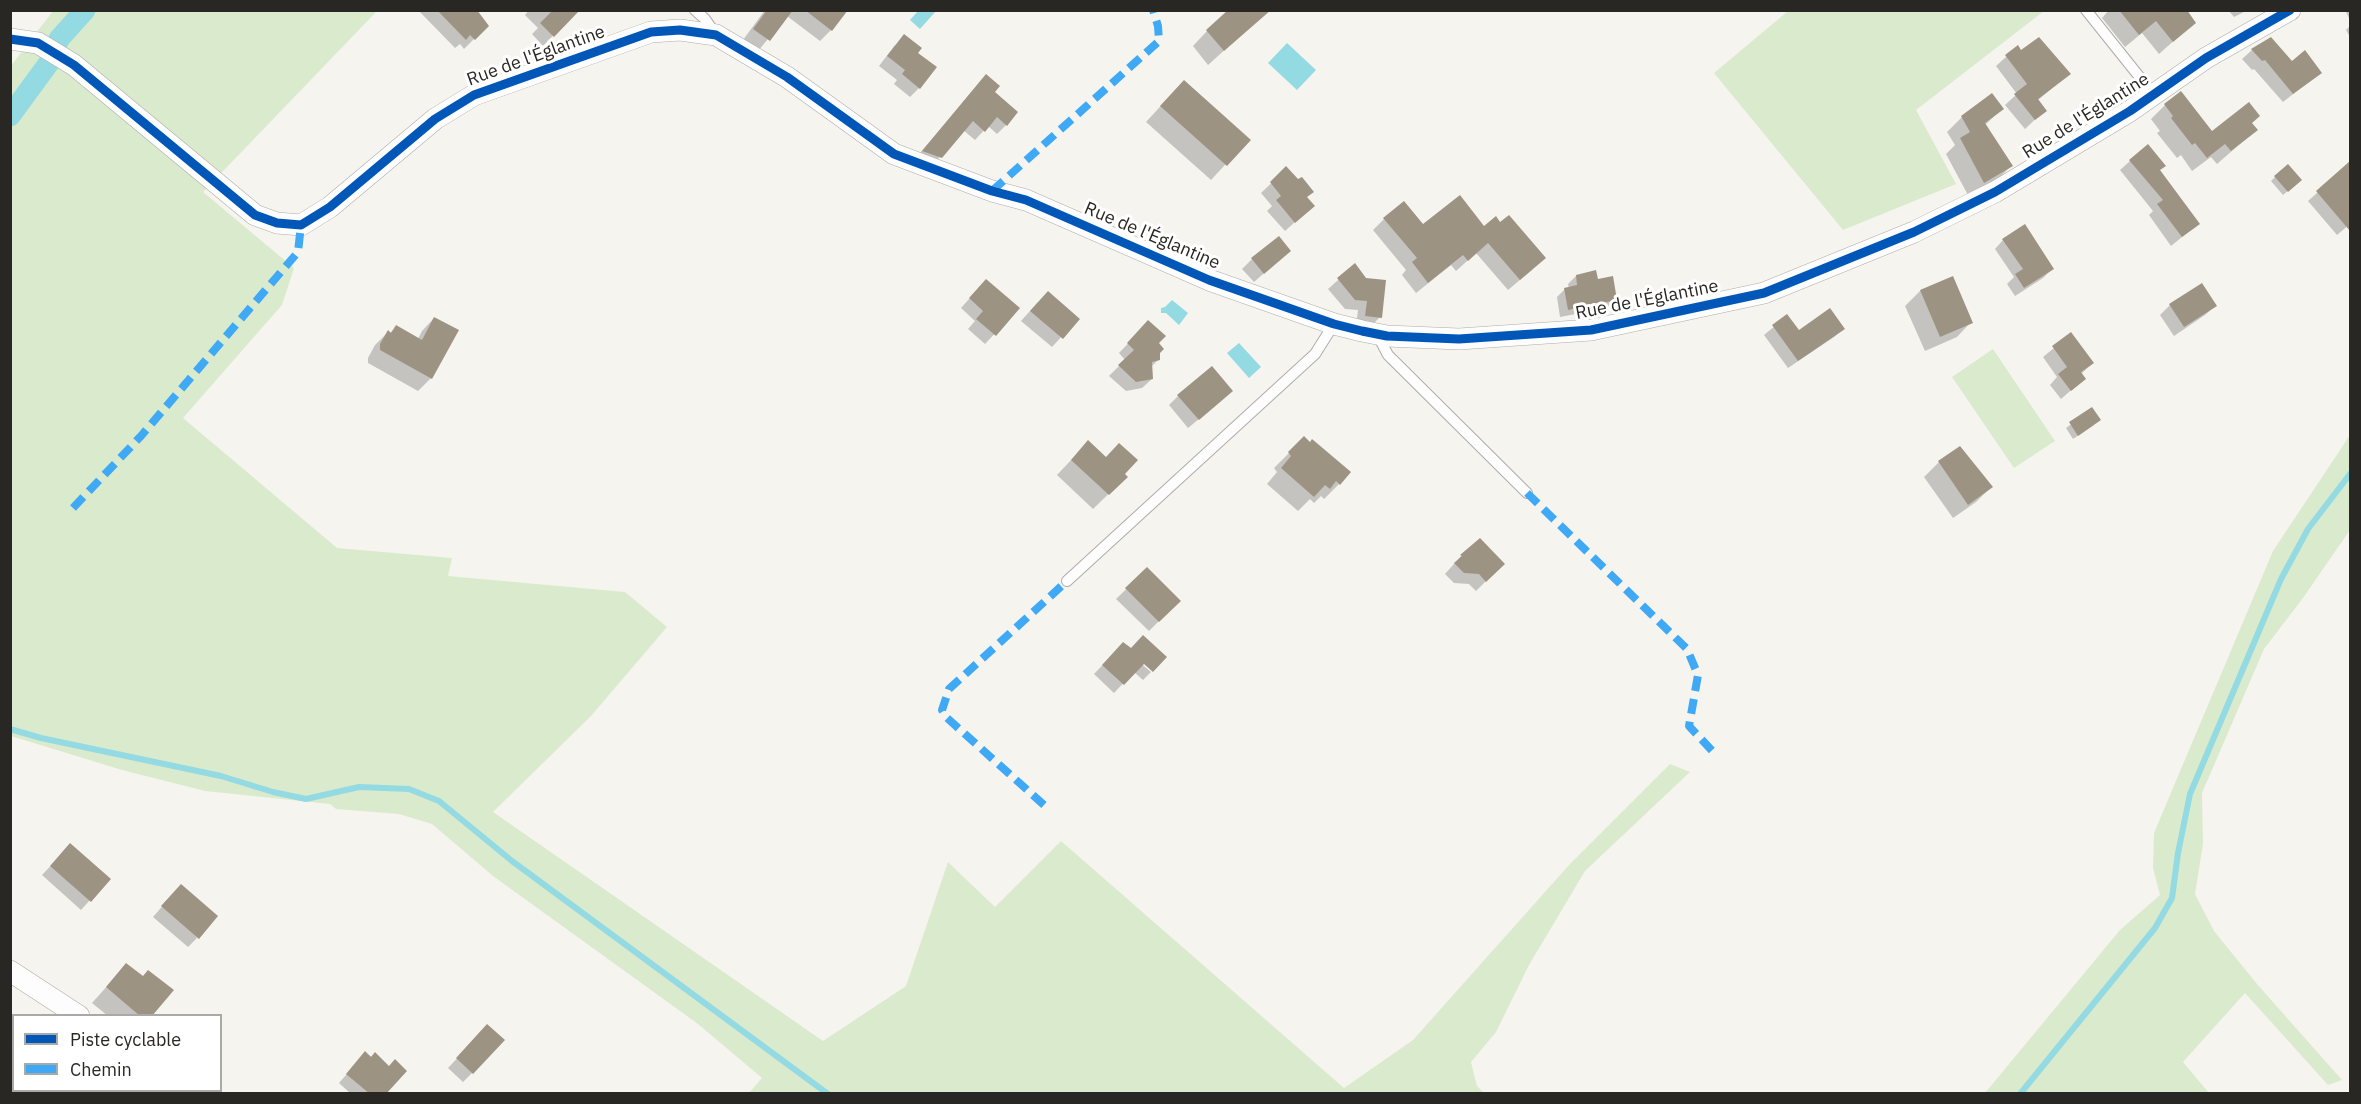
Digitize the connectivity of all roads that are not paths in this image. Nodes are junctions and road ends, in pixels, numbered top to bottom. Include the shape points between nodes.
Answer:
1 (695, 10) edge
2 (2086, 10) edge
3 (2290, 10) edge
4 (716, 35) junction
5 (10, 39) edge
6 (2154, 95) junction
7 (1334, 324) junction
8 (1377, 334) junction
9 (1527, 493) dead end
10 (1067, 581) dead end
11 (10, 971) edge
12 (76, 1014) edge

1 - 4 lane, Rue de l'Églantine
2 - 6 lane, Rue de l'Églantine
3 - 6 street, Rue de l'Églantine via 2206,58
4 - 5 street, Rue de l'Églantine via 680,30 651,32 474,95 435,119 330,207 301,225 277,223 255,215 74,64 38,43
4 - 7 street, Rue de l'Églantine via 787,77 894,154 1026,200 1209,280
6 - 8 street, Rue de l'Églantine via 1995,192 1914,232 1764,293 1591,330 1459,339
7 - 8 street, Rue de l'Églantine
7 - 10 lane via 1315,354
8 - 9 lane via 1388,355
11 - 12 street

